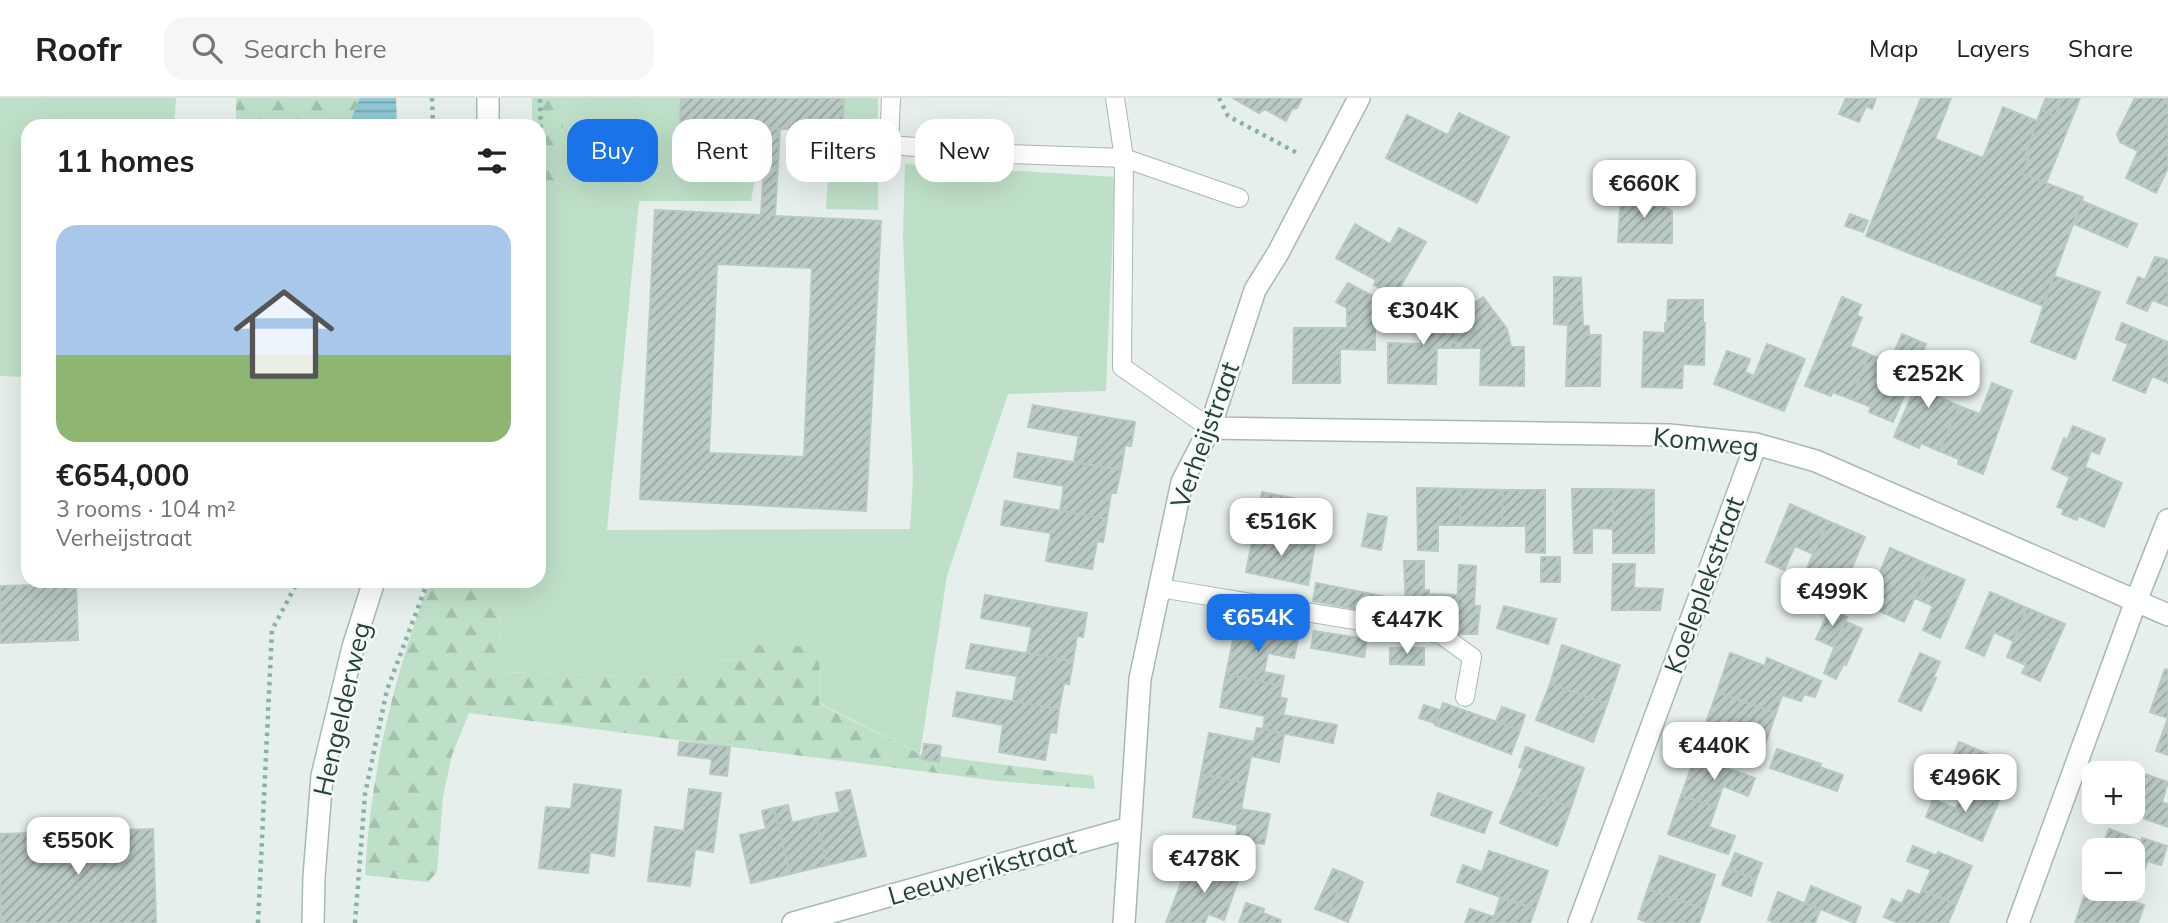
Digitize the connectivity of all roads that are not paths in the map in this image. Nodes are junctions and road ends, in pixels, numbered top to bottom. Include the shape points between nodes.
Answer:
1 (488, 98) edge
2 (891, 98) edge
3 (1115, 98) edge
4 (1359, 98) edge
5 (488, 119) edge
6 (1124, 158) junction
7 (1239, 198) dead end
8 (1210, 428) junction
9 (1756, 444) junction
10 (2168, 520) edge
11 (372, 588) edge
12 (1160, 588) junction
13 (2136, 601) junction
14 (2168, 614) edge
15 (1465, 697) dead end
16 (1129, 828) junction
17 (313, 923) edge
18 (793, 923) edge
19 (1124, 923) edge
20 (1579, 923) edge
21 (2018, 923) edge

1 - 5 street
2 - 6 lane via 889,145
3 - 6 lane
4 - 8 street, Verheijstraat via 1255,290
6 - 7 lane
6 - 8 lane via 1122,367
8 - 9 street, Komweg via 1668,435
8 - 12 street, Verheijstraat via 1182,482
9 - 13 street, Komweg via 1816,461
9 - 20 street, Koeleplekstraat
10 - 13 street
11 - 17 street, Hengelderweg via 322,776
12 - 15 lane via 1440,634 1472,656
12 - 16 street, Verheijstraat via 1140,679
13 - 14 street, Komweg
13 - 21 street
16 - 18 street, Leeuwerikstraat
16 - 19 street, Verheijstraat

